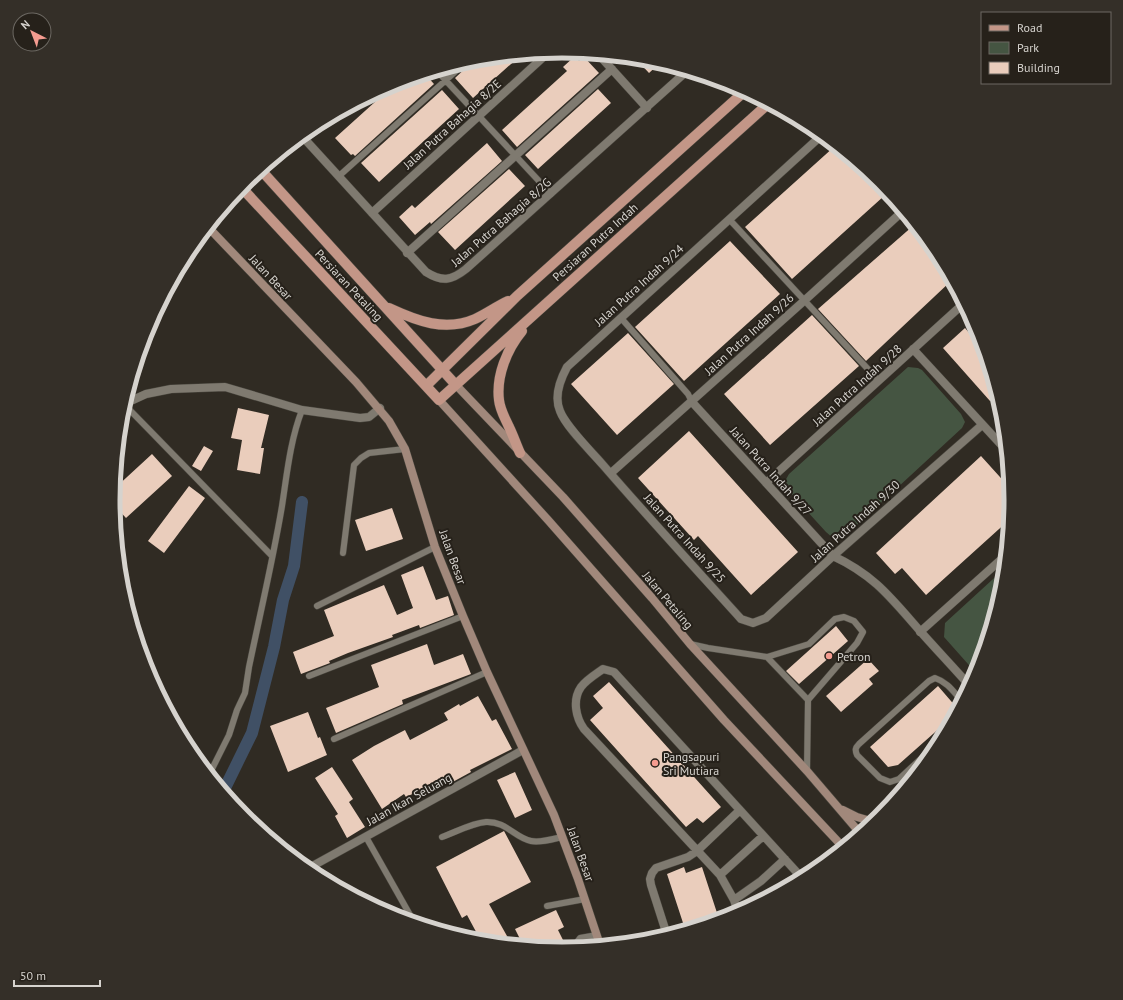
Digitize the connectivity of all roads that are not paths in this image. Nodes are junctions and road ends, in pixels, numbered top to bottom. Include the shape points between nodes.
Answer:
1 (542, 59) edge
2 (604, 60) edge
3 (612, 69) junction
4 (456, 71) edge
5 (441, 75) edge
6 (683, 75) edge
7 (446, 80) junction
8 (739, 96) edge
9 (647, 108) junction
10 (764, 108) edge
11 (479, 116) junction
12 (817, 139) edge
13 (305, 140) edge
14 (515, 155) junction
15 (264, 173) edge
16 (339, 176) junction
17 (245, 192) edge
18 (244, 193) edge
19 (551, 194) junction
20 (252, 200) junction
21 (372, 213) junction
22 (899, 215) edge
23 (729, 219) junction
24 (211, 231) edge
25 (407, 253) junction
26 (517, 296) junction
27 (805, 300) junction
28 (384, 305) junction
29 (959, 307) edge
30 (534, 315) junction
31 (621, 318) junction
32 (913, 349) junction
33 (443, 370) junction
34 (879, 380) junction
35 (456, 384) junction
36 (426, 386) junction
37 (439, 400) junction
38 (131, 401) edge
39 (692, 402) junction
40 (380, 408) junction
41 (129, 409) edge
42 (302, 410) junction
43 (982, 425) junction
44 (1000, 444) edge
45 (405, 449) junction
46 (520, 453) junction
47 (611, 473) junction
48 (766, 483) junction
49 (435, 547) junction
50 (343, 553) dead end
51 (272, 556) junction
52 (833, 556) junction
53 (999, 561) edge
54 (317, 606) dead end
55 (462, 616) junction
56 (741, 619) joint
57 (920, 632) junction
58 (690, 644) junction
59 (767, 657) junction
60 (487, 672) junction
61 (309, 676) dead end
62 (965, 680) edge
63 (957, 696) edge
64 (808, 700) junction
65 (334, 739) dead end
66 (523, 750) junction
67 (917, 763) edge
68 (212, 770) edge
69 (807, 771) junction
70 (838, 808) junction
71 (740, 810) junction
72 (866, 820) edge
73 (856, 829) edge
74 (763, 836) junction
75 (366, 837) junction
76 (442, 837) dead end
77 (562, 837) junction
78 (840, 843) edge
79 (697, 851) junction
80 (785, 859) junction
81 (314, 866) edge
82 (798, 873) edge
83 (720, 875) junction
84 (585, 899) junction
85 (734, 900) junction
86 (547, 906) dead end
87 (736, 906) edge
88 (410, 915) edge
89 (665, 930) edge
90 (597, 935) junction
91 (599, 940) edge
92 (577, 941) edge

1 - 11 street, Jalan Putra Bahagia 8/2E
2 - 3 street
3 - 9 street
3 - 14 street
4 - 7 lane
5 - 7 lane
6 - 9 street, Jalan Putra Bahagia 8/2G
7 - 11 lane
7 - 16 lane
8 - 26 main road, Persiaran Putra Indah
9 - 19 street, Jalan Putra Bahagia 8/2G
10 - 30 main road, Persiaran Putra Indah
11 - 14 lane
11 - 21 street, Jalan Putra Bahagia 8/2E
12 - 23 street, Jalan Putra Indah 9/24
13 - 16 street, Jalan Putra Bahagia 8/2G
14 - 19 lane
14 - 25 street
15 - 28 main road, Persiaran Petaling
16 - 21 street, Jalan Putra Bahagia 8/2G
17 - 20 main road, Persiaran Petaling
18 - 20 main road
19 - 25 street, Jalan Putra Bahagia 8/2G via 458,276 451,279 434,277
20 - 36 main road, Persiaran Petaling
21 - 25 street, Jalan Putra Bahagia 8/2G
22 - 27 street, Jalan Putra Indah 9/26
23 - 27 lane
23 - 31 street, Jalan Putra Indah 9/24
24 - 40 main road, Jalan Besar
26 - 28 main road via 477,318 450,325 423,322
26 - 33 main road, Persiaran Putra Indah
27 - 34 lane
27 - 39 street, Jalan Putra Indah 9/26
28 - 33 main road, Persiaran Petaling
29 - 32 street, Jalan Putra Indah 9/28
30 - 35 main road, Persiaran Putra Indah
30 - 46 main road via 508,353 499,383 500,407
31 - 39 lane via 688,394
31 - 47 street, Jalan Putra Indah 9/24 via 567,367 559,386 557,404 568,424
32 - 34 street, Jalan Putra Indah 9/28
32 - 43 street
33 - 35 main road, Persiaran Petaling
33 - 36 main road, Persiaran Putra Indah
34 - 48 street, Jalan Putra Indah 9/28
35 - 37 main road, Persiaran Putra Indah
35 - 46 main road, Jalan Petaling
36 - 37 main road, Persiaran Petaling
37 - 78 main road via 724,720
38 - 42 street via 146,394 171,389 225,387
39 - 47 street, Jalan Putra Indah 9/26
39 - 48 street, Jalan Putra Indah 9/27
40 - 42 street via 369,417 360,418
40 - 45 main road, Jalan Besar
41 - 51 lane
42 - 51 lane via 296,424
43 - 44 street
43 - 52 street, Jalan Putra Indah 9/30
45 - 49 main road, Jalan Besar
45 - 50 lane via 369,453 354,465
46 - 58 main road, Jalan Petaling via 563,497
47 - 56 street, Jalan Putra Indah 9/25
48 - 52 street, Jalan Putra Indah 9/27
49 - 54 lane
49 - 55 main road, Jalan Besar
51 - 68 lane via 245,693 229,735
52 - 56 street, Jalan Putra Indah 9/30 via 766,618 753,623
52 - 57 street via 851,564 888,594
53 - 57 street
55 - 60 main road, Jalan Besar
55 - 61 lane
57 - 62 street
58 - 59 lane
58 - 69 main road, Jalan Petaling
59 - 64 lane
59 - 64 lane via 809,644 835,619 844,617 854,621 863,632 857,644
60 - 65 lane
60 - 66 main road, Jalan Besar
63 - 67 lane via 947,684 935,678 856,747 857,755 886,781 893,782 899,779
64 - 69 lane
66 - 75 street, Jalan Ikan Seluang
66 - 77 main road, Jalan Besar
69 - 70 main road, Jalan Petaling
70 - 72 main road
70 - 73 main road, Jalan Petaling
71 - 74 street
71 - 79 street
71 - 79 street via 614,672 603,669 581,687 576,712 584,729
74 - 80 street
74 - 83 street
75 - 81 street, Jalan Ikan Seluang
75 - 88 lane
76 - 77 lane via 488,822 503,825 532,841
77 - 84 main road, Jalan Besar
79 - 83 street
79 - 89 street via 688,857 656,868 652,873 651,885
80 - 82 street
80 - 85 street via 761,881
83 - 85 street
84 - 86 lane
84 - 90 main road, Jalan Besar
85 - 87 street
90 - 91 main road, Jalan Besar
90 - 92 lane via 580,938

